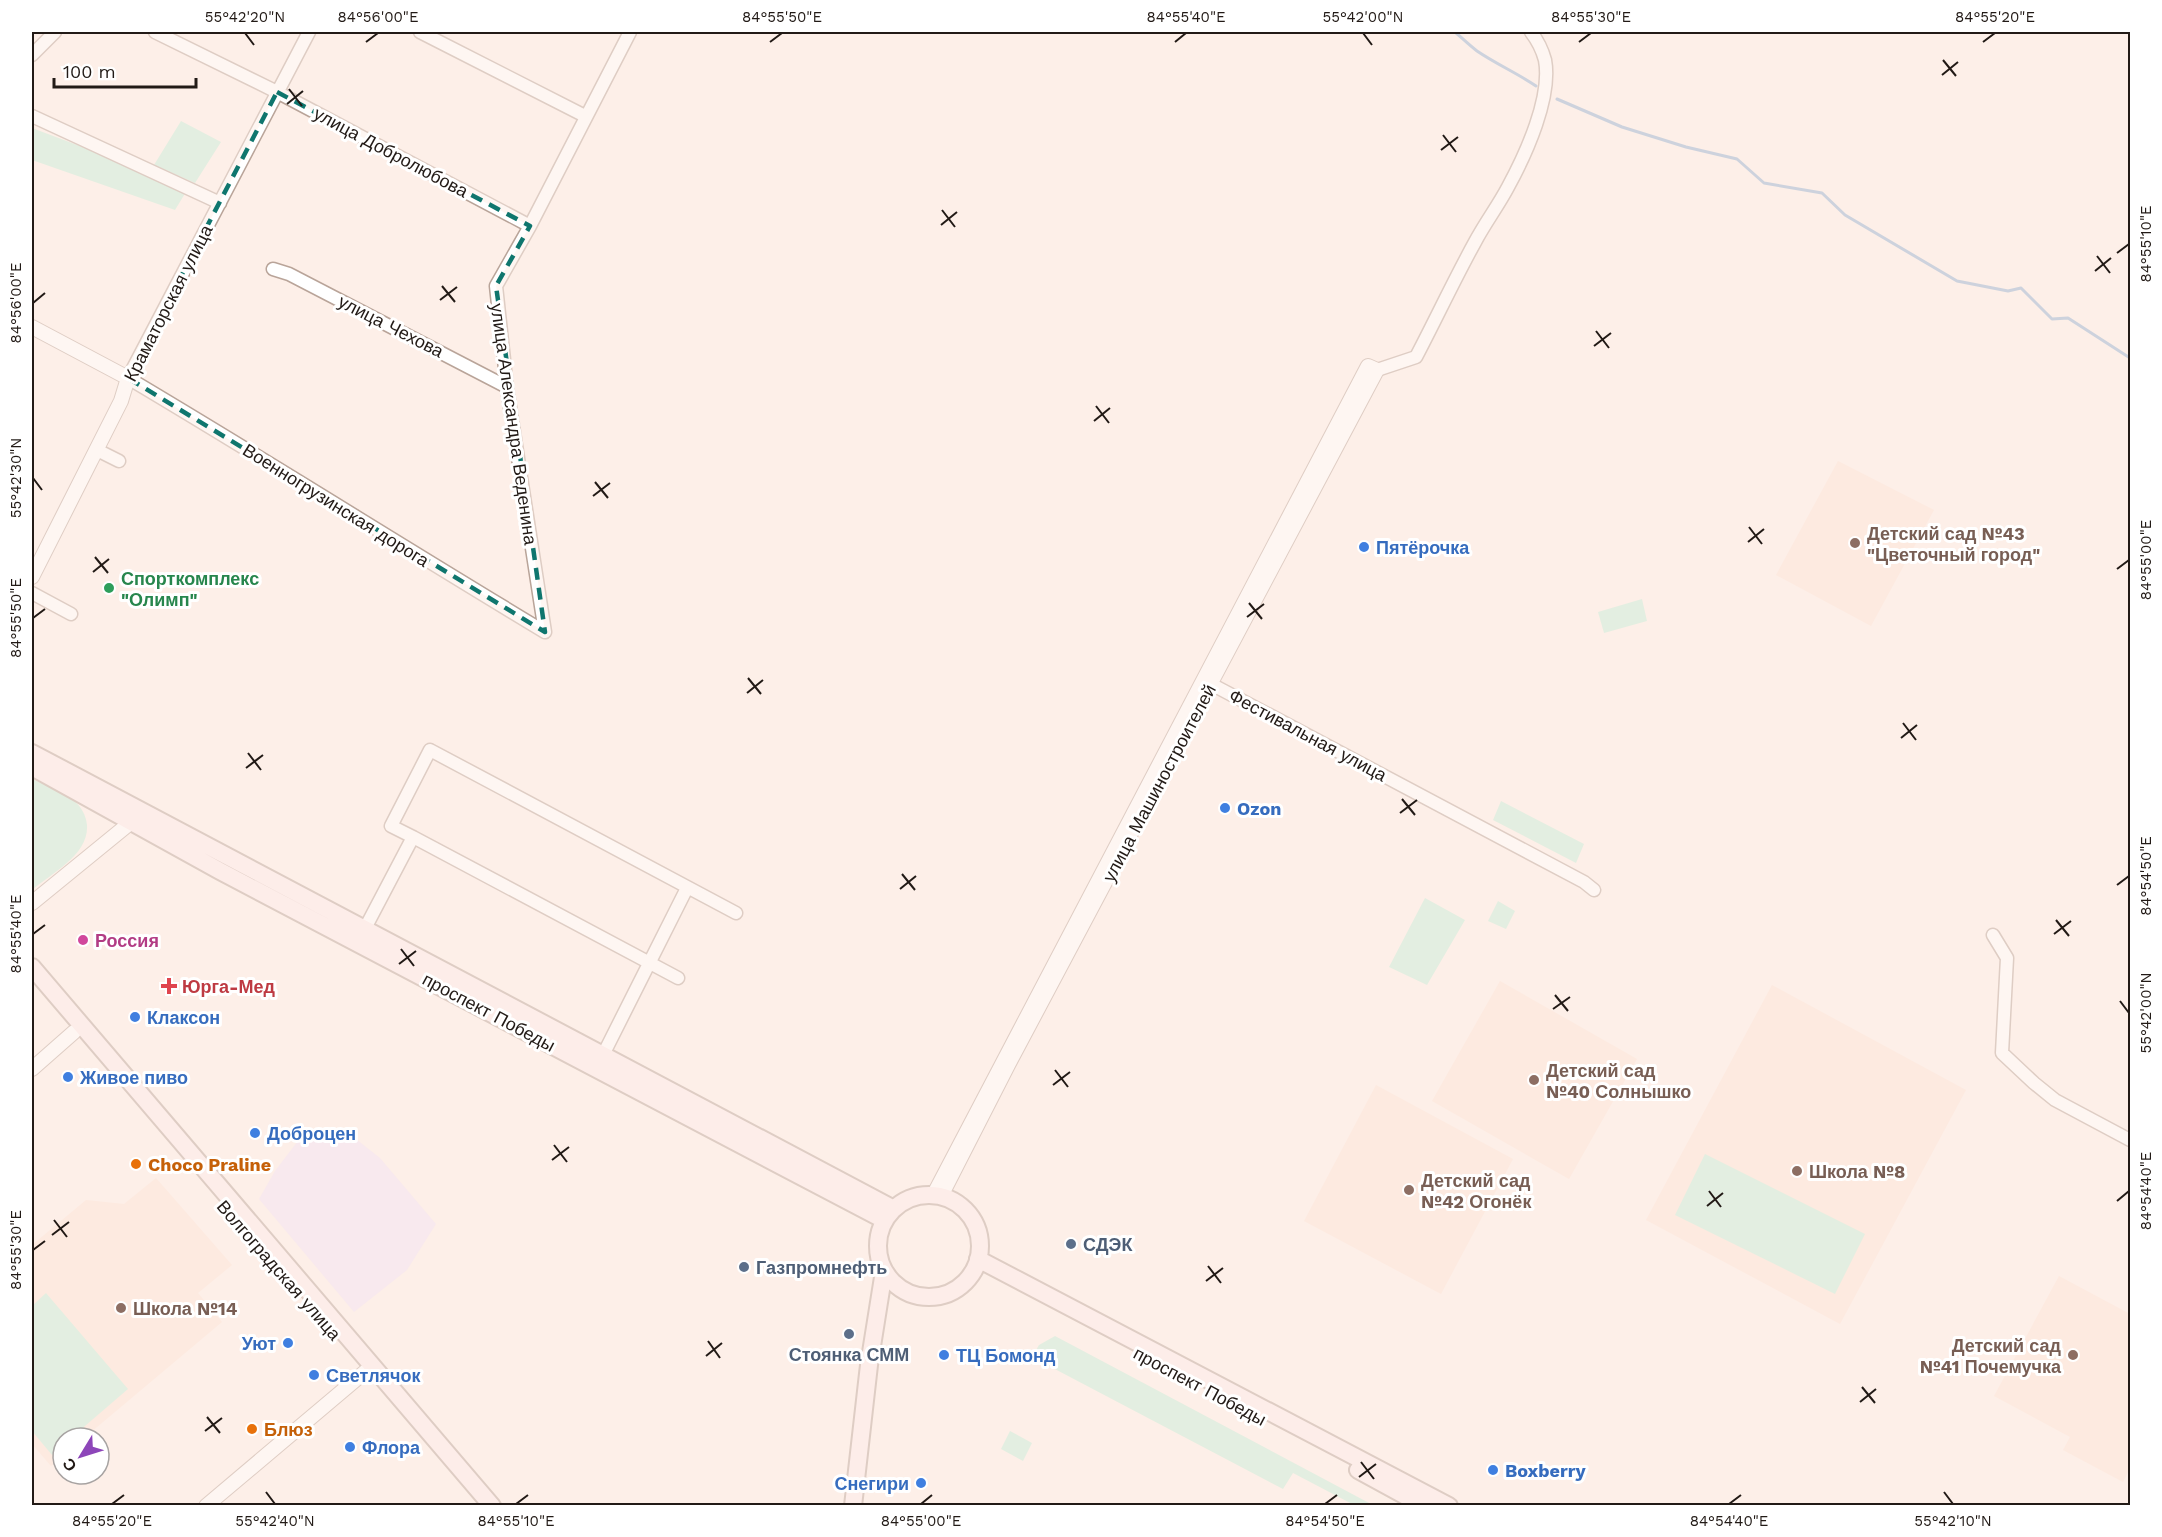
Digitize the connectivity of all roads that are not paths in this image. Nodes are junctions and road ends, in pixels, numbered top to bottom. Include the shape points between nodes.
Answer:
1 (55, 32) edge
2 (155, 32) edge
3 (309, 32) edge
4 (420, 32) edge
5 (630, 32) edge
6 (1531, 32) edge
7 (32, 55) edge
8 (277, 92) junction
9 (32, 116) edge
10 (585, 116) junction
11 (220, 203) junction
12 (530, 226) junction
13 (273, 269) dead end
14 (32, 327) edge
15 (1377, 370) junction
16 (128, 378) junction
17 (507, 387) junction
18 (97, 450) junction
19 (119, 461) dead end
20 (32, 577) edge
21 (32, 593) edge
22 (70, 614) dead end
23 (544, 632) joint
24 (1212, 684) junction
25 (32, 753) edge
26 (32, 767) edge
27 (133, 815) junction
28 (413, 837) junction
29 (687, 888) junction
30 (1593, 890) dead end
31 (32, 903) edge
32 (736, 914) dead end
33 (1993, 935) dead end
34 (361, 936) junction
35 (649, 963) junction
36 (32, 967) edge
37 (678, 978) dead end
38 (32, 980) edge
39 (74, 1032) junction
40 (603, 1055) junction
41 (32, 1069) edge
42 (2130, 1140) edge
43 (937, 1196) junction
44 (889, 1215) junction
45 (977, 1262) junction
46 (884, 1271) junction
47 (895, 1284) junction
48 (370, 1375) junction
49 (1418, 1504) edge
50 (206, 1506) edge
51 (481, 1506) edge
52 (492, 1506) edge
53 (853, 1506) edge
54 (864, 1506) edge
55 (1449, 1506) edge

1 - 7 street
2 - 8 street, улица Добролюбова
3 - 8 street, Краматорская улица
4 - 10 street
5 - 10 street, улица Александра Веденина
6 - 15 street via 1540,44 1546,77 1528,146 1416,357
8 - 11 street, Краматорская улица
8 - 12 street, улица Добролюбова
9 - 11 street
10 - 12 street, улица Александра Веденина
11 - 16 street, Краматорская улица
12 - 17 street, улица Александра Веденина via 496,286
13 - 17 street, улица Чехова via 375,317
14 - 16 street
15 - 24 street, улица Машиностроителей
15 - 43 street via 1368,366
16 - 18 street, Краматорская улица
16 - 23 street, Военногрузинская дорога
17 - 23 street, улица Александра Веденина
18 - 19 street
18 - 20 street, Краматорская улица
21 - 22 street
24 - 30 street, Фестивальная улица
24 - 43 street, улица Машиностроителей
25 - 27 main road
26 - 27 main road, проспект Победы
27 - 31 street
27 - 34 main road, проспект Победы
28 - 29 street via 391,826 430,750
28 - 34 street
28 - 35 street
29 - 32 street
29 - 35 street
33 - 42 street via 2007,958 2002,1053 2055,1100
34 - 40 main road
34 - 44 main road, проспект Победы
35 - 37 street
35 - 40 street
36 - 52 main road
38 - 39 main road, Волгоградская улица
39 - 41 street
39 - 48 main road, Волгоградская улица
40 - 44 main road
43 - 44 main road via 906,1200
43 - 45 main road via 955,1202 975,1223 979,1237
44 - 46 main road via 878,1237
45 - 47 main road via 968,1279 941,1296 908,1293
45 - 49 main road, проспект Победы
45 - 55 main road
46 - 47 main road
46 - 53 main road
47 - 54 main road via 882,1331
48 - 50 street
48 - 51 main road, Волгоградская улица

